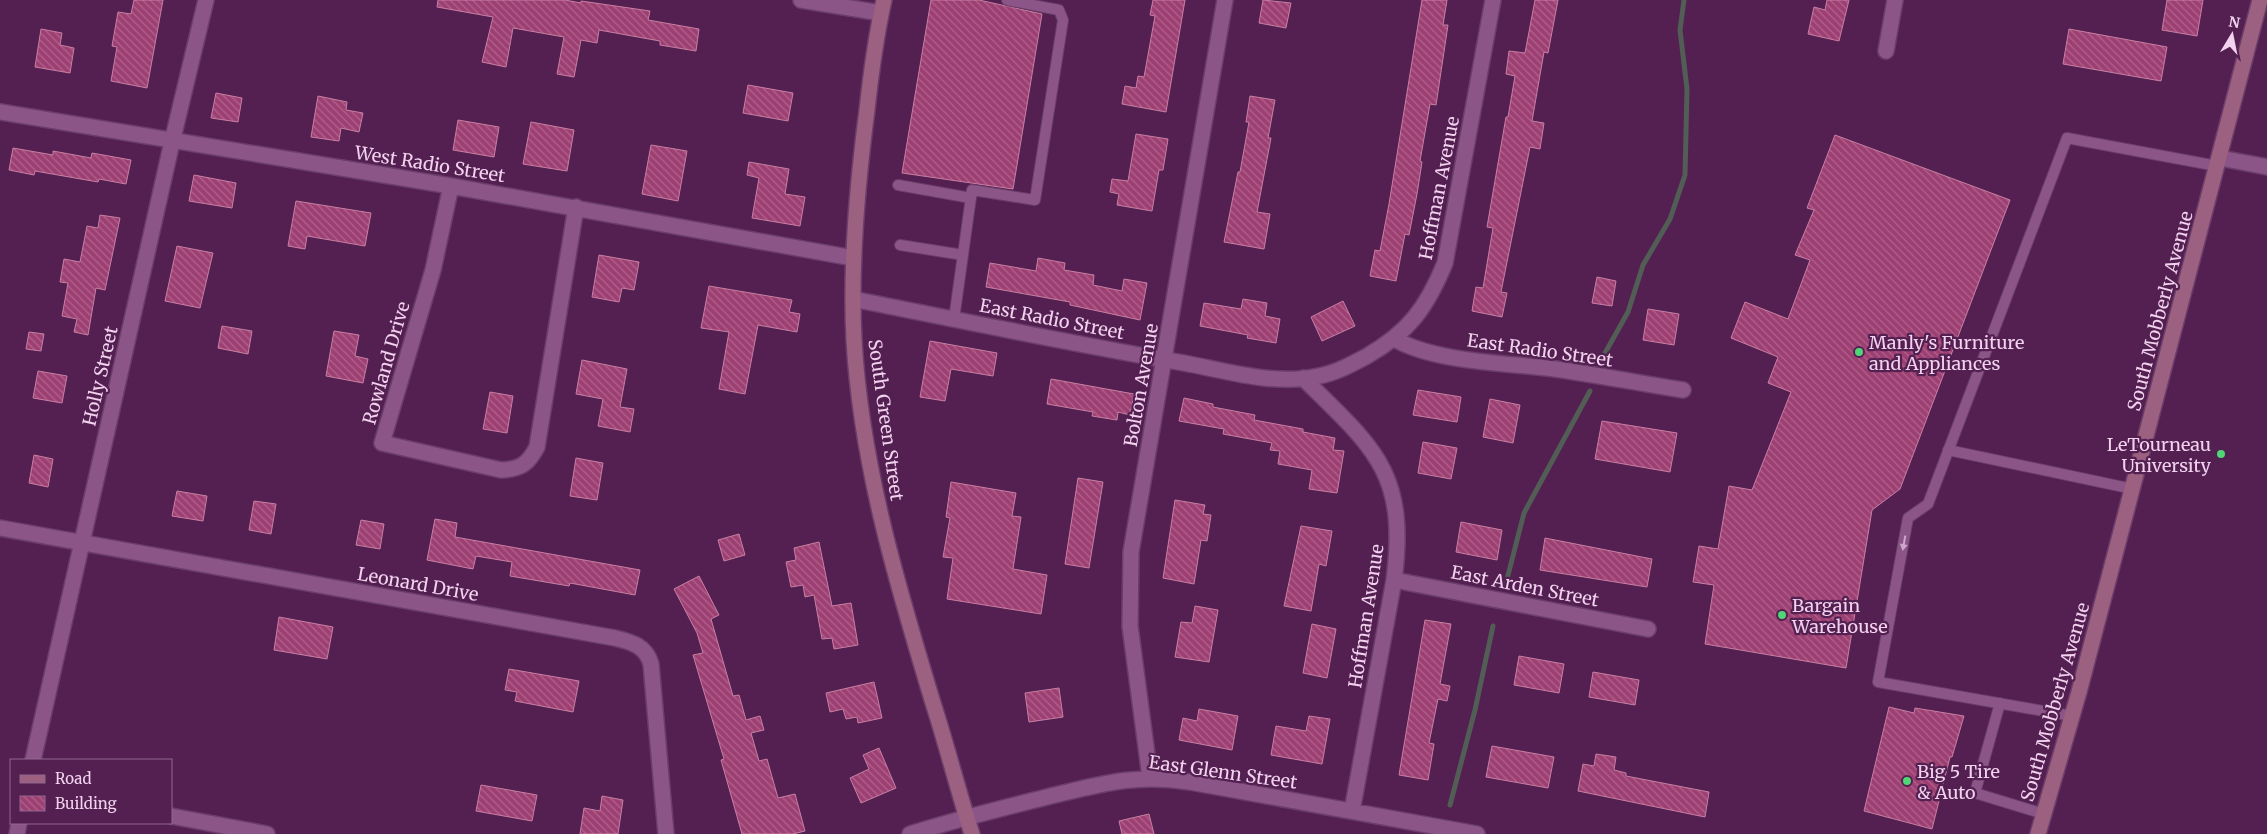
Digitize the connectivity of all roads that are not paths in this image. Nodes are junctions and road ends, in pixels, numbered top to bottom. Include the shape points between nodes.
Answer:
1 (206, 0) edge
2 (801, 0) edge
3 (1007, 0) edge
4 (1225, 0) edge
5 (1493, 0) edge
6 (1895, 0) edge
7 (2260, 0) edge
8 (883, 6) edge
9 (1886, 51) dead end
10 (0, 112) edge
11 (172, 142) junction
12 (2218, 162) junction
13 (2267, 167) edge
14 (898, 185) dead end
15 (451, 186) junction
16 (971, 198) junction
17 (576, 207) junction
18 (900, 245) dead end
19 (963, 255) junction
20 (854, 258) junction
21 (853, 299) junction
22 (954, 319) junction
23 (1395, 339) junction
24 (1164, 360) junction
25 (1304, 378) junction
26 (1682, 390) dead end
27 (1948, 450) junction
28 (2133, 489) junction
29 (0, 528) edge
30 (82, 543) junction
31 (1394, 580) junction
32 (1648, 629) dead end
33 (2000, 703) junction
34 (2072, 716) junction
35 (33, 759) edge
36 (1150, 777) junction
37 (1352, 811) junction
38 (2044, 814) junction
39 (172, 816) edge
40 (966, 817) junction
41 (267, 834) edge
42 (666, 834) edge
43 (910, 834) edge
44 (972, 834) edge
45 (1477, 834) edge
46 (2038, 834) edge

1 - 11 street, Holly Street
2 - 8 street
3 - 16 lane via 1059,10 1064,20 1035,200 972,190
4 - 24 street, Bolton Avenue
5 - 23 street, Hoffman Avenue via 1445,263 1419,312
6 - 9 street
7 - 12 main road, South Mobberly Avenue
8 - 20 main road, South Green Street via 861,158
10 - 11 street, West Radio Street
11 - 15 street, West Radio Street
11 - 30 street, Holly Street
12 - 13 street
12 - 27 lane via 2067,138
12 - 28 main road, South Mobberly Avenue
14 - 16 lane
15 - 17 street, West Radio Street
15 - 17 street, Rowland Drive via 433,270 382,443 502,470 515,469 530,461 537,447
16 - 19 lane
17 - 20 street, West Radio Street
18 - 19 lane
19 - 22 lane
20 - 21 main road, South Green Street
21 - 22 street, East Radio Street
21 - 40 main road, South Green Street via 854,341 873,483 913,636
22 - 24 street, East Radio Street
23 - 25 street, Hoffman Avenue via 1345,367
23 - 26 street, East Radio Street via 1416,350 1438,355
24 - 25 street, East Radio Street via 1269,378
24 - 36 street, Bolton Avenue via 1130,576 1131,640
25 - 31 street, Hoffman Avenue via 1368,443 1385,471 1397,522
27 - 28 lane
27 -> 33 lane via 1928,504 1908,518 1878,682
28 - 34 main road, South Mobberly Avenue
29 - 30 street, Leonard Drive
30 - 35 street, Holly Street
30 - 42 street, Leonard Drive via 615,638 638,646 647,653 651,664
31 - 32 street, East Arden Street
31 - 37 street, Hoffman Avenue
33 - 34 lane
33 - 38 lane via 1975,792
34 - 38 main road, South Mobberly Avenue
36 - 37 street, East Glenn Street
36 - 40 street, East Glenn Street via 1114,781
37 - 45 street, East Glenn Street
38 - 46 main road, South Mobberly Avenue
39 - 41 street
40 - 43 street, East Glenn Street
40 - 44 main road, South Green Street

